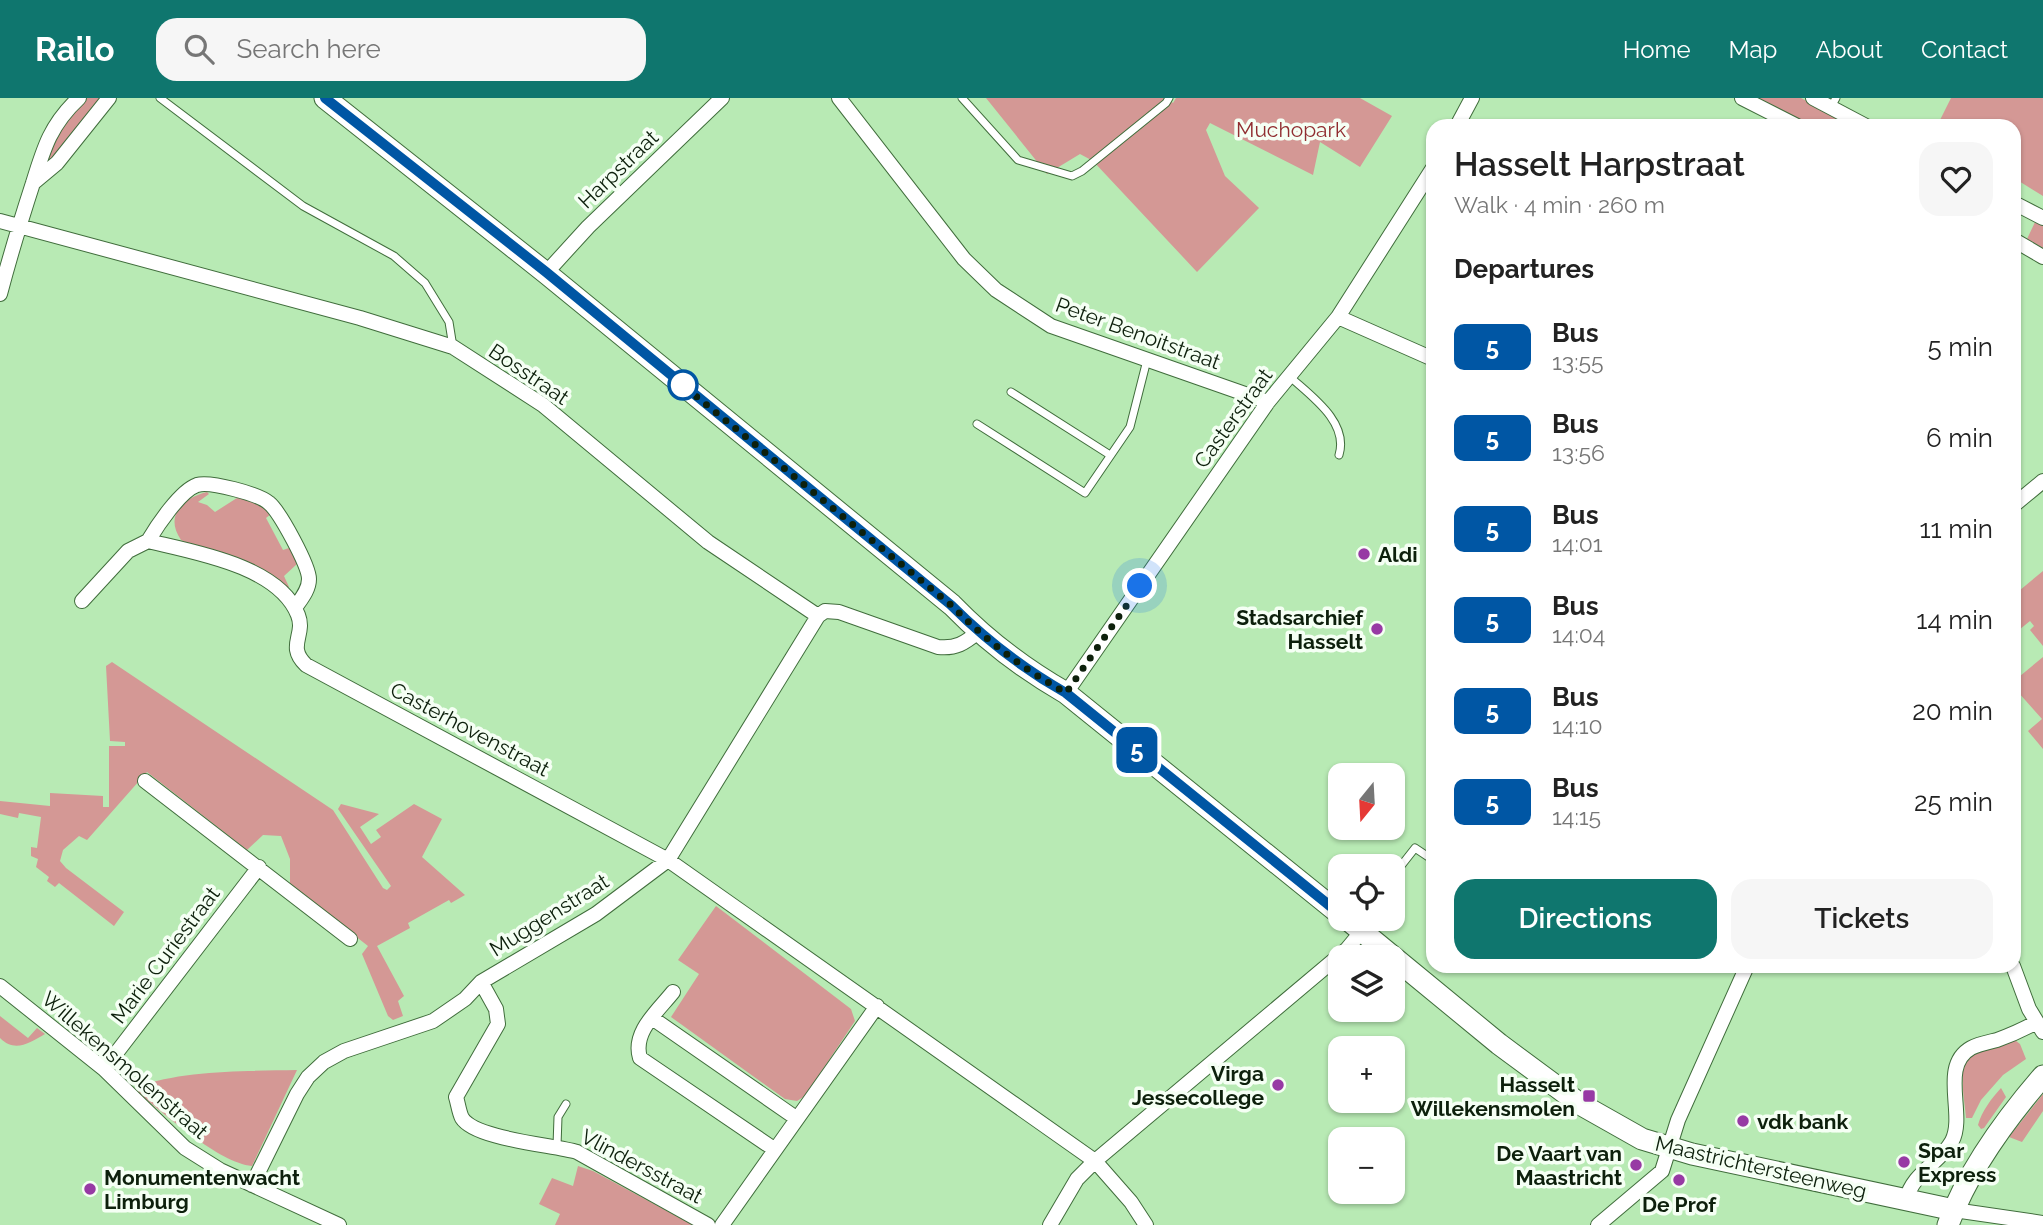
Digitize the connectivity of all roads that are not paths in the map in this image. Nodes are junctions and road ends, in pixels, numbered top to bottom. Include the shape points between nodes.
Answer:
1 (79, 98) edge
2 (110, 98) edge
3 (160, 98) edge
4 (325, 98) edge
5 (722, 98) edge
6 (838, 98) edge
7 (962, 98) edge
8 (1169, 98) edge
9 (1472, 98) edge
10 (1742, 98) edge
11 (1813, 98) edge
12 (1833, 103) edge
13 (1461, 119) edge
14 (1783, 119) edge
15 (1856, 119) edge
16 (1426, 179) edge
17 (33, 183) junction
18 (2021, 207) edge
19 (2043, 218) edge
20 (0, 221) edge
21 (18, 224) junction
22 (2021, 244) edge
23 (2043, 257) edge
24 (546, 272) junction
25 (0, 293) edge
26 (1338, 317) junction
27 (453, 347) junction
28 (1426, 356) edge
29 (1147, 360) junction
30 (1289, 376) junction
31 (1011, 392) dead end
32 (1268, 402) junction
33 (977, 424) dead end
34 (1111, 455) junction
35 (1339, 455) dead end
36 (2043, 481) edge
37 (2021, 499) edge
38 (148, 541) junction
39 (82, 601) dead end
40 (295, 608) junction
41 (818, 616) junction
42 (978, 632) junction
43 (1066, 693) junction
44 (145, 781) dead end
45 (1426, 855) edge
46 (668, 860) junction
47 (1405, 861) edge
48 (259, 867) junction
49 (1328, 901) edge
50 (1351, 931) edge
51 (1365, 931) edge
52 (350, 939) dead end
53 (1743, 973) edge
54 (2016, 973) edge
55 (481, 982) junction
56 (0, 986) edge
57 (673, 992) dead end
58 (877, 1006) junction
59 (652, 1018) junction
60 (2040, 1027) edge
61 (104, 1069) junction
62 (2043, 1076) edge
63 (566, 1104) dead end
64 (796, 1118) junction
65 (557, 1146) junction
66 (774, 1149) junction
67 (1670, 1149) junction
68 (1095, 1161) junction
69 (252, 1185) junction
70 (1906, 1200) junction
71 (1951, 1218) edge
72 (2041, 1224) edge
73 (339, 1225) edge
74 (708, 1225) edge
75 (722, 1225) edge
76 (1050, 1225) edge
77 (1146, 1225) edge
78 (1598, 1225) edge

1 - 17 street via 55,125 41,152
2 - 17 street via 57,163
3 - 27 lane via 303,206 394,256 425,283 449,322
4 - 24 main road, Maastrichtersteenweg
5 - 24 street, Harpstraat
6 - 29 street, Peter Benoitstraat via 964,259 996,290 1051,327
7 - 8 lane via 1018,160 1072,176
9 - 13 street
10 - 14 street
11 - 12 street
12 - 15 street
16 - 26 street, Casterstraat
17 - 21 street
18 - 19 street
20 - 21 street, Bosstraat
21 - 25 street
21 - 27 street, Bosstraat
22 - 23 street
24 - 42 main road, Maastrichtersteenweg
26 - 28 street
26 - 30 street, Casterstraat
27 - 41 street, Bosstraat via 542,405 708,542
29 - 32 street, Peter Benoitstraat
29 - 34 lane via 1129,427
30 - 32 street, Casterstraat
30 - 35 lane via 1333,418 1342,445
31 - 34 lane
32 - 43 street, Casterstraat
33 - 34 lane via 1085,493
36 - 37 street
38 - 39 street, Casterhovenstraat via 128,551
38 - 40 street via 245,568 278,588
38 - 40 street, Casterhovenstraat via 162,517 199,484 262,498 274,508 309,575 307,591
40 - 46 street, Casterhovenstraat via 300,621 296,649 306,665
41 - 42 street via 825,611 839,612 938,647 961,645
41 - 46 street, Muggenstraat
42 - 43 main road, Maastrichtersteenweg via 1027,671
43 - 49 main road, Maastrichtersteenweg
44 - 48 street
45 - 47 lane via 1415,848
46 - 55 street, Muggenstraat via 596,914
46 - 58 street
48 - 52 street
48 - 61 street, Marie Curiestraat
50 - 68 street via 1347,949
51 - 67 main road, Maastrichtersteenweg via 1499,1044 1580,1104 1642,1139
53 - 67 street via 1678,1120
54 - 60 street
55 - 65 street, Vlindersstraat via 496,1009 498,1024 456,1097 463,1119 516,1142
55 - 69 street, Muggenstraat via 433,1021 344,1051 316,1069 297,1094
56 - 61 street, Willekensmolenstraat
57 - 59 street
58 - 64 street
58 - 68 street
59 - 64 street
59 - 66 street via 640,1035 640,1058
60 - 70 street via 1970,1049 1961,1059 1954,1085 1952,1142 1909,1187
61 - 69 street, Willekensmolenstraat via 185,1148
62 - 71 main road via 2007,1117
63 - 65 lane via 558,1117
64 - 66 street
65 - 74 street, Vlindersstraat via 577,1152
66 - 75 street
67 - 70 main road, Maastrichtersteenweg
67 - 78 street via 1662,1171
68 - 76 street via 1077,1179
68 - 77 street
69 - 73 street, Willekensmolenstraat
70 - 71 main road, Maastrichtersteenweg
71 - 72 street

